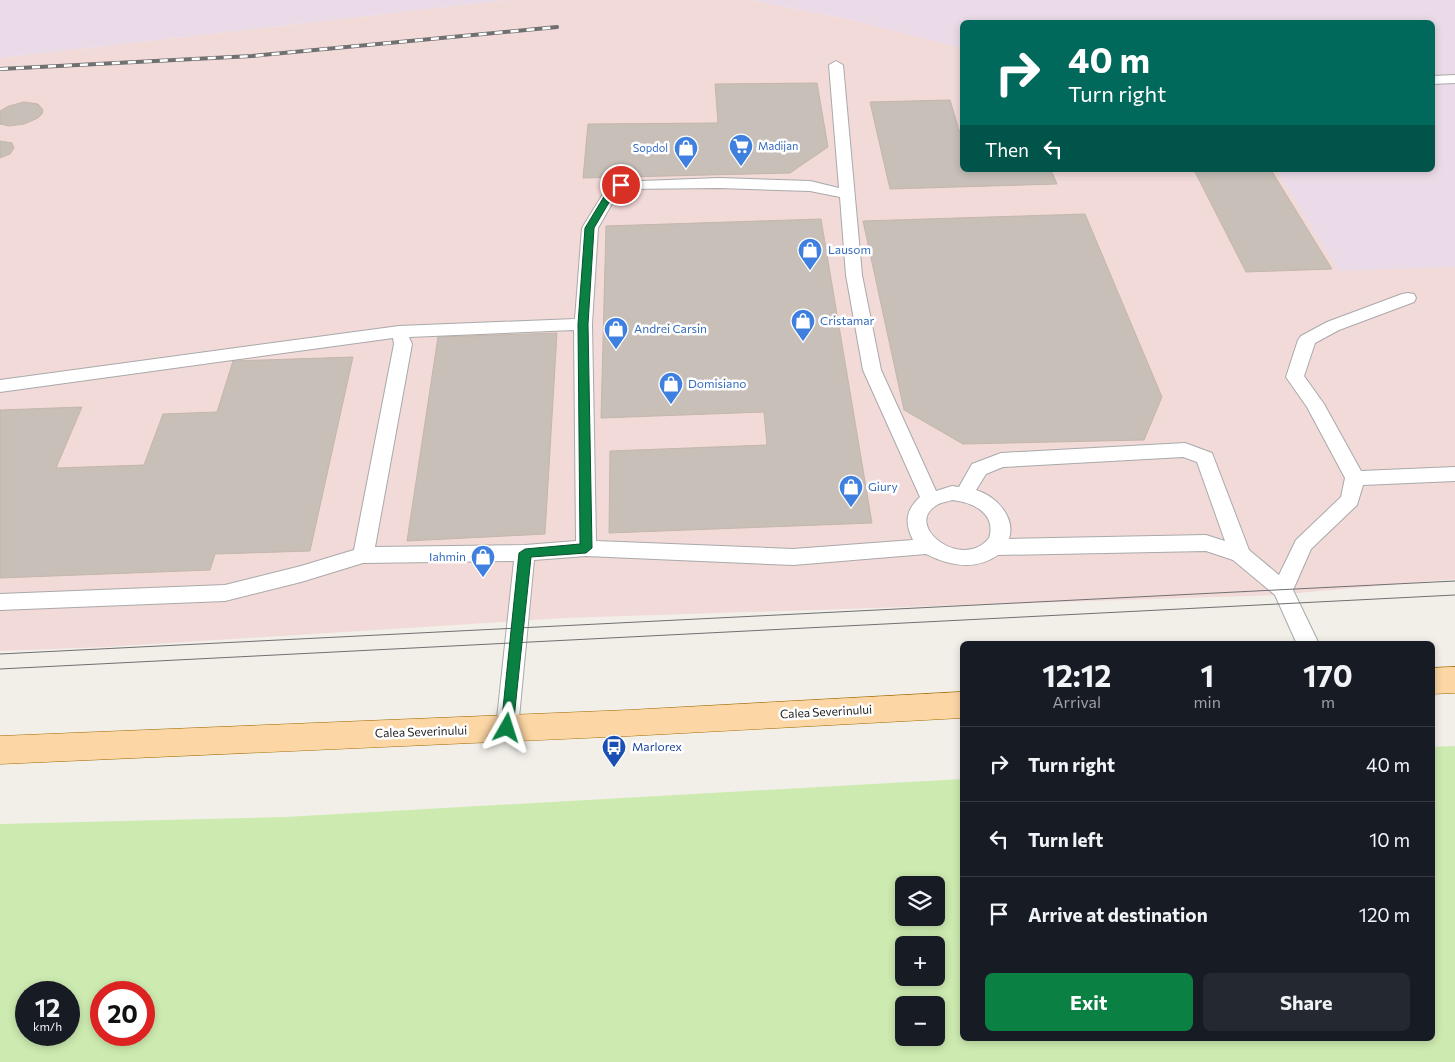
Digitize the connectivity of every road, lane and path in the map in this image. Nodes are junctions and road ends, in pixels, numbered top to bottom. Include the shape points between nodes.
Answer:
1 (836, 65) dead end
2 (1455, 79) edge
3 (1435, 80) edge
4 (846, 194) junction
5 (1408, 298) dead end
6 (583, 324) junction
7 (399, 332) junction
8 (0, 386) edge
9 (1455, 474) edge
10 (1355, 478) junction
11 (964, 494) junction
12 (930, 498) junction
13 (928, 546) junction
14 (994, 547) junction
15 (586, 548) junction
16 (525, 553) junction
17 (1240, 554) junction
18 (363, 555) junction
19 (1283, 590) junction
20 (0, 602) edge
21 (1307, 641) edge
22 (1455, 680) edge
23 (1435, 681) edge
24 (960, 705) edge
25 (507, 728) junction
26 (0, 750) edge

1 - 4 lane
2 - 3 lane
4 - 6 lane via 810,186 719,183 621,185 611,192 590,228
4 - 12 lane via 854,275 872,370
5 - 10 lane via 1334,326 1307,340 1295,377 1315,404
6 - 7 lane
6 - 15 lane
7 - 8 lane
7 - 18 lane via 403,344
9 - 10 lane
10 - 19 lane via 1350,500 1304,545
11 - 12 lane
11 - 14 lane via 984,502 998,516 1002,527
11 - 17 lane via 979,469 1001,460 1186,450 1205,458
12 - 13 lane via 916,515 920,536
13 - 14 lane via 955,557 983,554
13 - 15 lane via 793,557
14 - 17 lane via 1206,542
15 - 16 lane
16 - 18 lane
16 - 25 lane
17 - 19 lane
18 - 20 lane via 225,593
19 - 21 lane
22 - 23 main road
24 - 25 main road, Calea Severinului
25 - 26 main road, Calea Severinului

